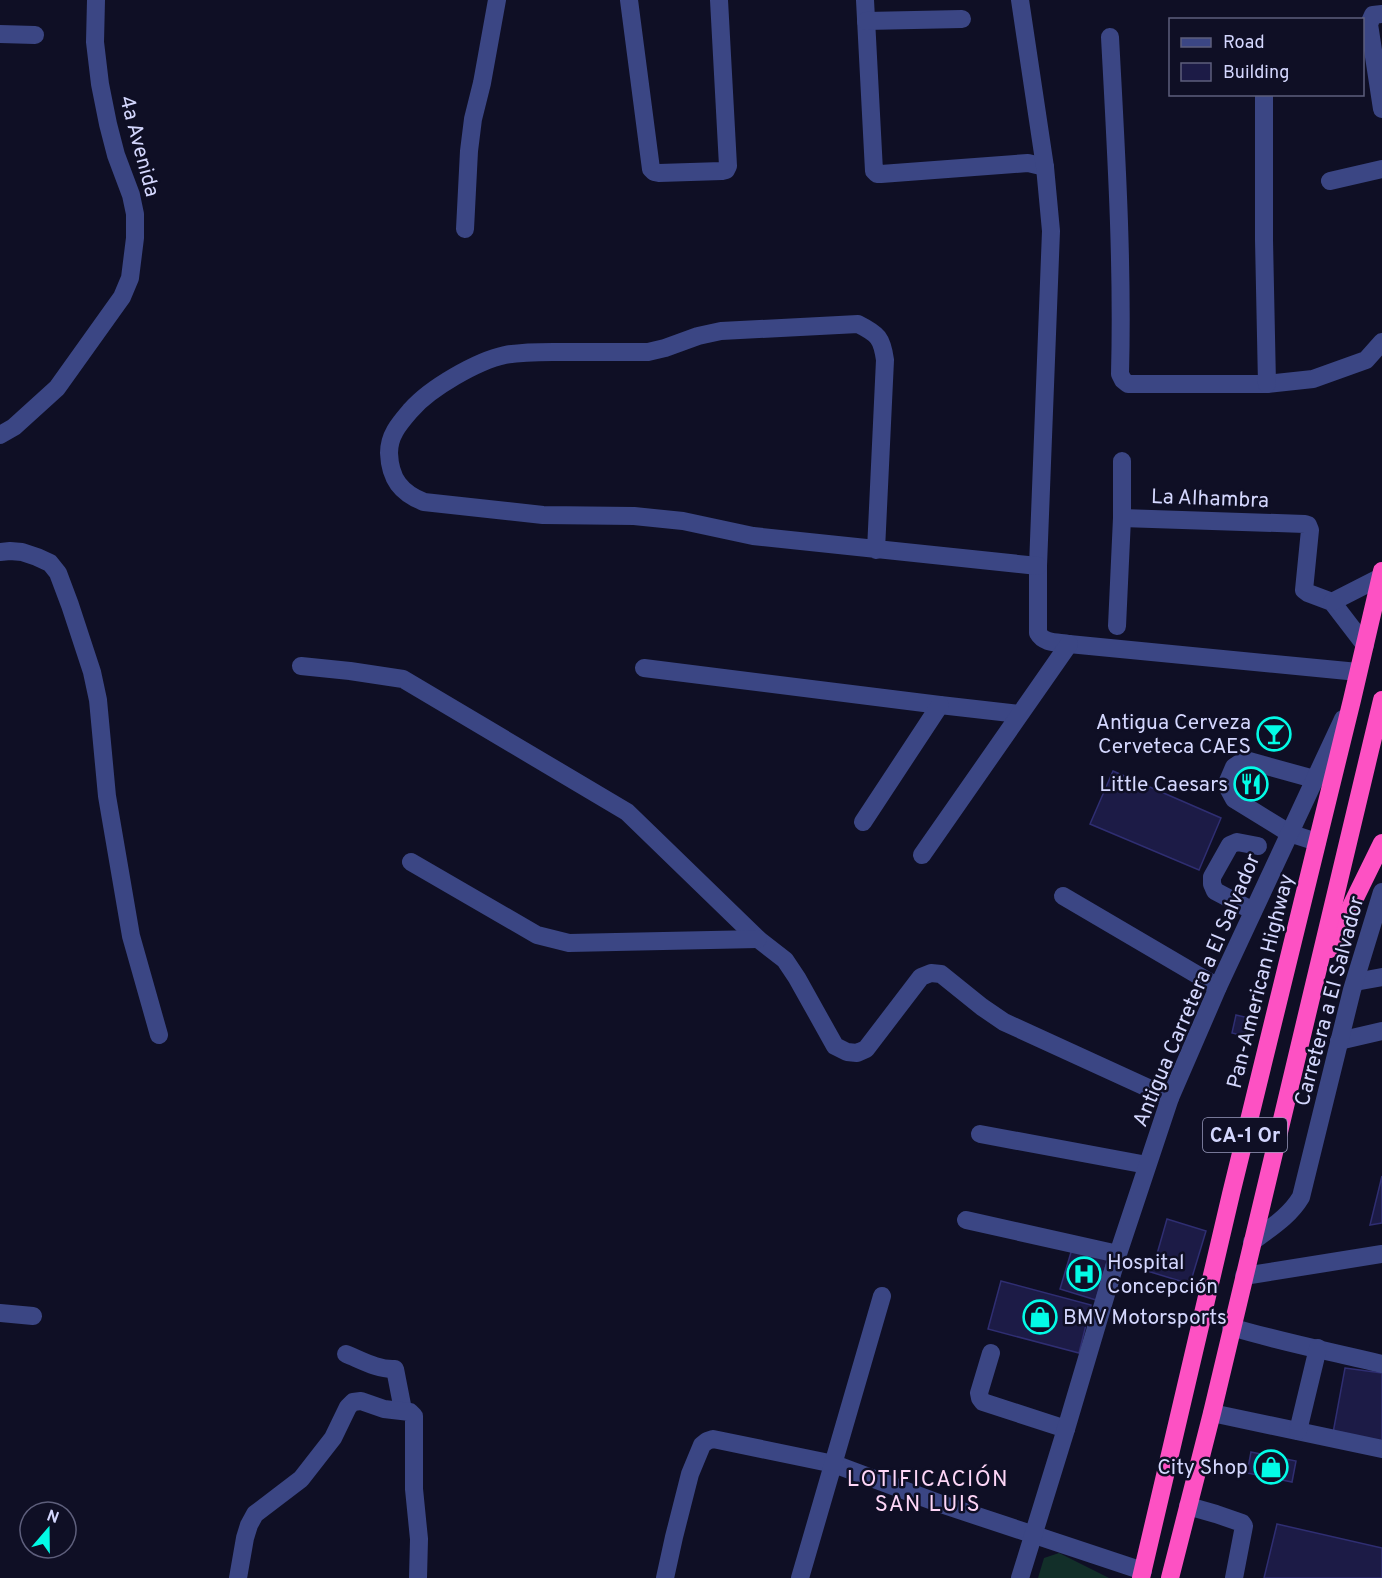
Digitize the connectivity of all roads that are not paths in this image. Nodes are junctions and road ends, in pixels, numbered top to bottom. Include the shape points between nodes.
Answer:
1 (96, 0) edge
2 (497, 0) edge
3 (629, 0) edge
4 (719, 0) edge
5 (865, 0) edge
6 (1020, 0) edge
7 (1382, 14) edge
8 (962, 19) dead end
9 (866, 21) junction
10 (0, 34) edge
11 (35, 35) dead end
12 (1110, 37) dead end
13 (1264, 96) edge
14 (1382, 109) edge
15 (1045, 167) junction
16 (1382, 169) edge
17 (1330, 181) dead end
18 (465, 229) dead end
19 (1382, 342) edge
20 (1267, 384) junction
21 (0, 435) edge
22 (1122, 461) dead end
23 (1122, 518) junction
24 (876, 550) junction
25 (0, 552) edge
26 (1038, 566) junction
27 (1381, 574) edge
28 (1332, 602) junction
29 (1118, 626) dead end
30 (1069, 644) junction
31 (1365, 645) junction
32 (301, 666) dead end
33 (644, 668) dead end
34 (1358, 672) junction
35 (1352, 700) junction
36 (1382, 700) edge
37 (940, 705) junction
38 (1019, 714) junction
39 (1314, 779) junction
40 (863, 822) dead end
41 (1289, 833) junction
42 (1317, 842) junction
43 (1382, 843) edge
44 (1258, 846) dead end
45 (922, 855) dead end
46 (411, 862) dead end
47 (1382, 892) edge
48 (1063, 896) dead end
49 (1253, 911) junction
50 (758, 939) junction
51 (1317, 975) junction
52 (1382, 977) edge
53 (1355, 982) junction
54 (1218, 987) junction
55 (1382, 1031) edge
56 (159, 1035) dead end
57 (1340, 1041) junction
58 (1170, 1098) junction
59 (980, 1134) dead end
60 (1147, 1165) junction
61 (966, 1220) dead end
62 (1252, 1242) junction
63 (1118, 1254) junction
64 (1382, 1254) edge
65 (1212, 1276) junction
66 (1243, 1280) junction
67 (882, 1296) dead end
68 (0, 1313) edge
69 (33, 1316) dead end
70 (1232, 1327) junction
71 (1318, 1348) junction
72 (991, 1353) dead end
73 (345, 1354) dead end
74 (1382, 1364) edge
75 (403, 1410) junction
76 (1212, 1413) junction
77 (1066, 1429) junction
78 (1298, 1431) junction
79 (1382, 1449) edge
80 (834, 1464) junction
81 (1188, 1506) junction
82 (1032, 1534) junction
83 (1142, 1575) edge
84 (238, 1578) edge
85 (418, 1578) edge
86 (665, 1578) edge
87 (800, 1578) edge
88 (1020, 1578) edge
89 (1170, 1578) edge
90 (1234, 1578) edge

1 - 21 street, 4a Avenida via 100,84 116,155 135,214 130,278 122,297 57,388
2 - 18 street via 473,119
3 - 4 street via 651,170 659,173 722,171 728,166
5 - 9 street
6 - 15 street
7 - 14 street via 1373,15 1369,24
8 - 9 street
9 - 15 street via 876,174 1028,163
10 - 11 street
12 - 20 street via 1121,267 1120,374 1128,384
13 - 20 street
15 - 26 street via 1051,231
16 - 17 street
19 - 20 street via 1366,360 1313,379
22 - 23 street
23 - 28 street, La Alhambra via 1308,525 1304,590
23 - 29 street, La Alhambra
24 - 24 street via 885,360 883,344 873,331 858,324 721,330 648,352 504,356 442,384 417,403 390,441 392,471 399,484 410,496 424,502 543,515 683,521 753,536
24 - 26 street
25 - 56 street via 22,552 50,564 58,573 70,605 98,700 107,796 129,924
26 - 30 street via 1038,633 1046,641
27 - 28 street
27 - 31 highway, Pan-American Highway / CA-1 Or
28 - 31 street, La Alhambra
30 - 34 street
30 - 38 street
31 - 34 highway, Pan-American Highway / CA-1 Or
32 - 50 street via 403,679 627,812
33 - 37 street
34 - 35 highway, Pan-American Highway / CA-1 Or
35 - 39 street, Antigua Carretera a El Salvador
35 - 42 highway, Pan-American Highway / CA-1 Or
36 - 51 highway, CA-1 Or
37 - 38 street
37 - 40 street
38 - 45 street
39 - 41 street, Antigua Carretera a El Salvador
39 - 41 street via 1249,761 1234,767 1228,788 1234,799
41 - 42 street
41 - 49 street, Antigua Carretera a El Salvador
42 - 65 highway, Pan-American Highway / CA-1 Or
43 - 51 highway
44 - 49 street via 1237,842 1230,845 1212,877 1215,891
46 - 50 street via 537,935 569,943
47 - 53 street, Carretera a El Salvador
48 - 54 street
49 - 54 street, Antigua Carretera a El Salvador
50 - 58 street via 785,960 835,1046 847,1052 857,1053 866,1048 921,977 941,974 1004,1022
51 - 62 highway, CA-1 Or
52 - 53 street
53 - 57 street, Carretera a El Salvador
54 - 58 street, Antigua Carretera a El Salvador
55 - 57 street
57 - 62 street, Carretera a El Salvador via 1301,1197 1294,1208
58 - 60 street, Antigua Carretera a El Salvador
59 - 60 street
60 - 63 street, Antigua Carretera a El Salvador
61 - 63 street
62 - 66 highway, CA-1 Or
63 - 77 street, Antigua Carretera a El Salvador
64 - 66 street
65 - 66 highway
65 - 83 highway, Pan-American Highway / CA-1 Or
66 - 70 highway, CA-1 Or
67 - 80 street
68 - 69 street
70 - 71 street
70 - 76 highway, CA-1 Or
71 - 74 street
71 - 78 street
72 - 77 street via 979,1393 983,1402
73 - 75 street via 395,1369
75 - 84 street via 384,1409 361,1401 348,1407 333,1438 301,1479 255,1514 245,1538
75 - 85 street via 414,1416
76 - 78 street
76 - 81 highway, CA-1 Or
77 - 82 street, Antigua Carretera a El Salvador
78 - 79 street
80 - 82 street
80 - 86 street via 713,1439 707,1441 690,1474
80 - 87 street
81 - 89 highway, CA-1 Or
81 - 90 street via 1245,1526
82 - 83 street
82 - 88 street, Antigua Carretera a El Salvador

